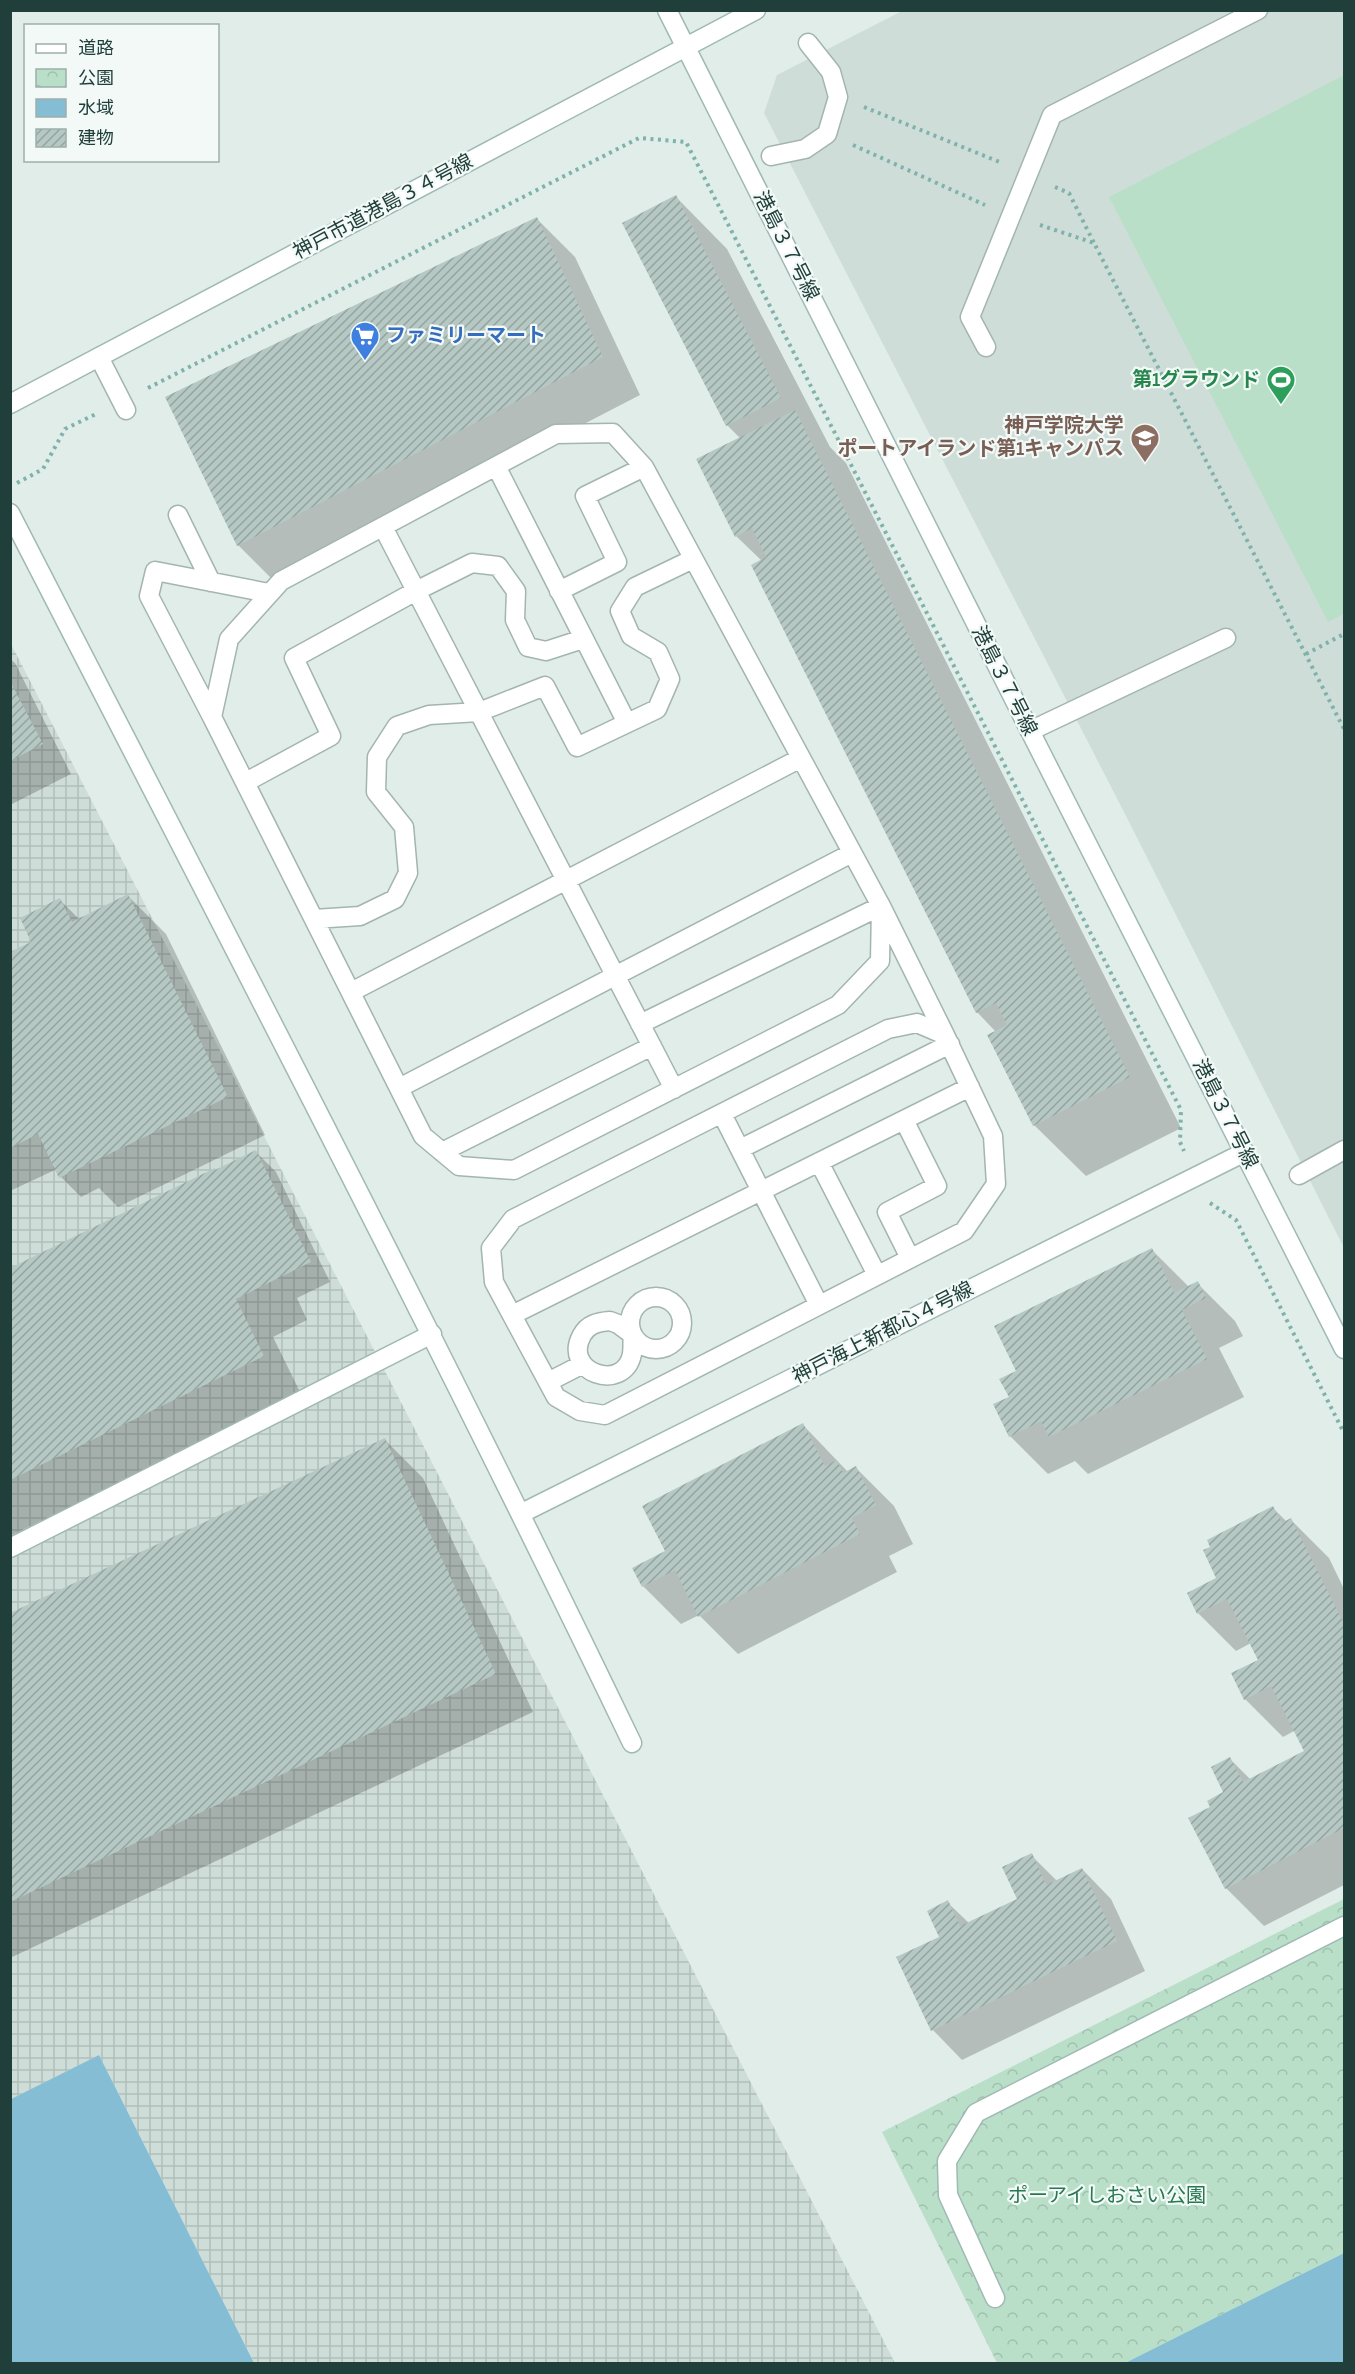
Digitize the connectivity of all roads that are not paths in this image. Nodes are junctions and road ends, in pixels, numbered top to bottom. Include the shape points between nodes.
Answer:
1 (667, 10) edge
2 (756, 10) edge
3 (1258, 10) edge
4 (808, 43) dead end
5 (685, 46) junction
6 (771, 156) dead end
7 (986, 347) dead end
8 (99, 357) junction
9 (10, 404) edge
10 (124, 406) road end
11 (496, 466) junction
12 (644, 467) junction
13 (10, 513) edge
14 (178, 515) dead end
15 (383, 526) junction
16 (693, 559) junction
17 (211, 582) junction
18 (416, 591) junction
19 (559, 591) junction
20 (269, 593) junction
21 (1226, 638) dead end
22 (582, 639) junction
23 (478, 712) junction
24 (212, 717) junction
25 (627, 723) junction
26 (1030, 731) junction
27 (801, 758) junction
28 (246, 782) junction
29 (852, 853) junction
30 (566, 880) junction
31 (881, 906) junction
32 (314, 919) junction
33 (615, 975) junction
34 (351, 992) junction
35 (640, 1024) junction
36 (948, 1039) junction
37 (652, 1046) junction
38 (970, 1087) junction
39 (399, 1088) junction
40 (674, 1089) junction
41 (722, 1114) junction
42 (904, 1120) junction
43 (740, 1149) junction
44 (1344, 1150) edge
45 (441, 1152) junction
46 (1245, 1152) junction
47 (819, 1162) junction
48 (1299, 1175) dead end
49 (762, 1191) junction
50 (910, 1258) junction
51 (877, 1275) junction
52 (819, 1305) junction
53 (512, 1315) junction
54 (432, 1335) junction
55 (1344, 1349) edge
56 (583, 1364) junction
57 (548, 1382) junction
58 (522, 1513) junction
59 (10, 1548) edge
60 (633, 1743) dead end
61 (1344, 1926) edge
62 (996, 2298) dead end

1 - 5 street, 港島３７号線
2 - 5 street, 神戸市道港島３４号線
3 - 7 street via 1052,116 970,317
4 - 6 street via 831,72 838,97 827,134 805,149
5 - 8 street, 神戸市道港島３４号線
5 - 26 street, 港島３７号線
8 - 9 street, 神戸市道港島３４号線
8 - 10 street
11 - 12 street via 556,434 612,433
11 - 15 street
11 - 19 street
12 - 16 street
12 - 19 street via 585,496 617,562
13 - 54 street
14 - 17 street
15 - 18 street
15 - 20 street via 281,581
16 - 25 street via 635,587 620,611 631,636 658,652 670,679 657,709
16 - 27 street
17 - 20 street
17 - 24 street via 155,571 149,596
18 - 22 street via 472,563 498,566 516,591 515,620 528,647 546,651
18 - 23 street
18 - 28 street via 294,658 331,736
19 - 22 street
20 - 24 street via 229,639
21 - 26 street
22 - 25 street
23 - 25 street via 545,686 577,747
23 - 30 street
23 - 32 street via 429,715 397,726 377,757 376,792 404,827 408,873 395,899 360,916
24 - 28 street
26 - 46 street, 港島３７号線
27 - 29 street
27 - 30 street
28 - 32 street
29 - 31 street
29 - 33 street
30 - 33 street
30 - 34 street
31 - 35 street
31 - 36 street
31 - 40 street via 880,961 838,1005
32 - 34 street
33 - 35 street
33 - 39 street
34 - 39 street
35 - 37 street
36 - 38 street
36 - 41 street via 917,1023 888,1029
36 - 43 street
37 - 40 street
37 - 45 street
38 - 42 street
38 - 50 street via 993,1136 996,1184 964,1231
39 - 45 street via 423,1136
40 - 45 street via 514,1170 459,1166
41 - 43 street
41 - 53 street via 513,1219 491,1248 494,1282
42 - 47 street
42 - 50 street via 937,1186 887,1212
43 - 49 street
44 - 48 street
46 - 55 street, 港島３７号線
46 - 58 street, 神戸海上新都心４号線
47 - 49 street
47 - 51 street
49 - 52 street
49 - 53 street
50 - 51 street
51 - 52 street
52 - 57 street via 605,1415 580,1411 556,1397
53 - 57 street
54 - 58 street
54 - 59 street
56 - 56 street via 578,1347 580,1338 592,1324 609,1321 633,1335 632,1355 623,1370 606,1376 588,1370
56 - 57 street
58 - 60 street
61 - 62 street via 976,2114 947,2161 948,2195

